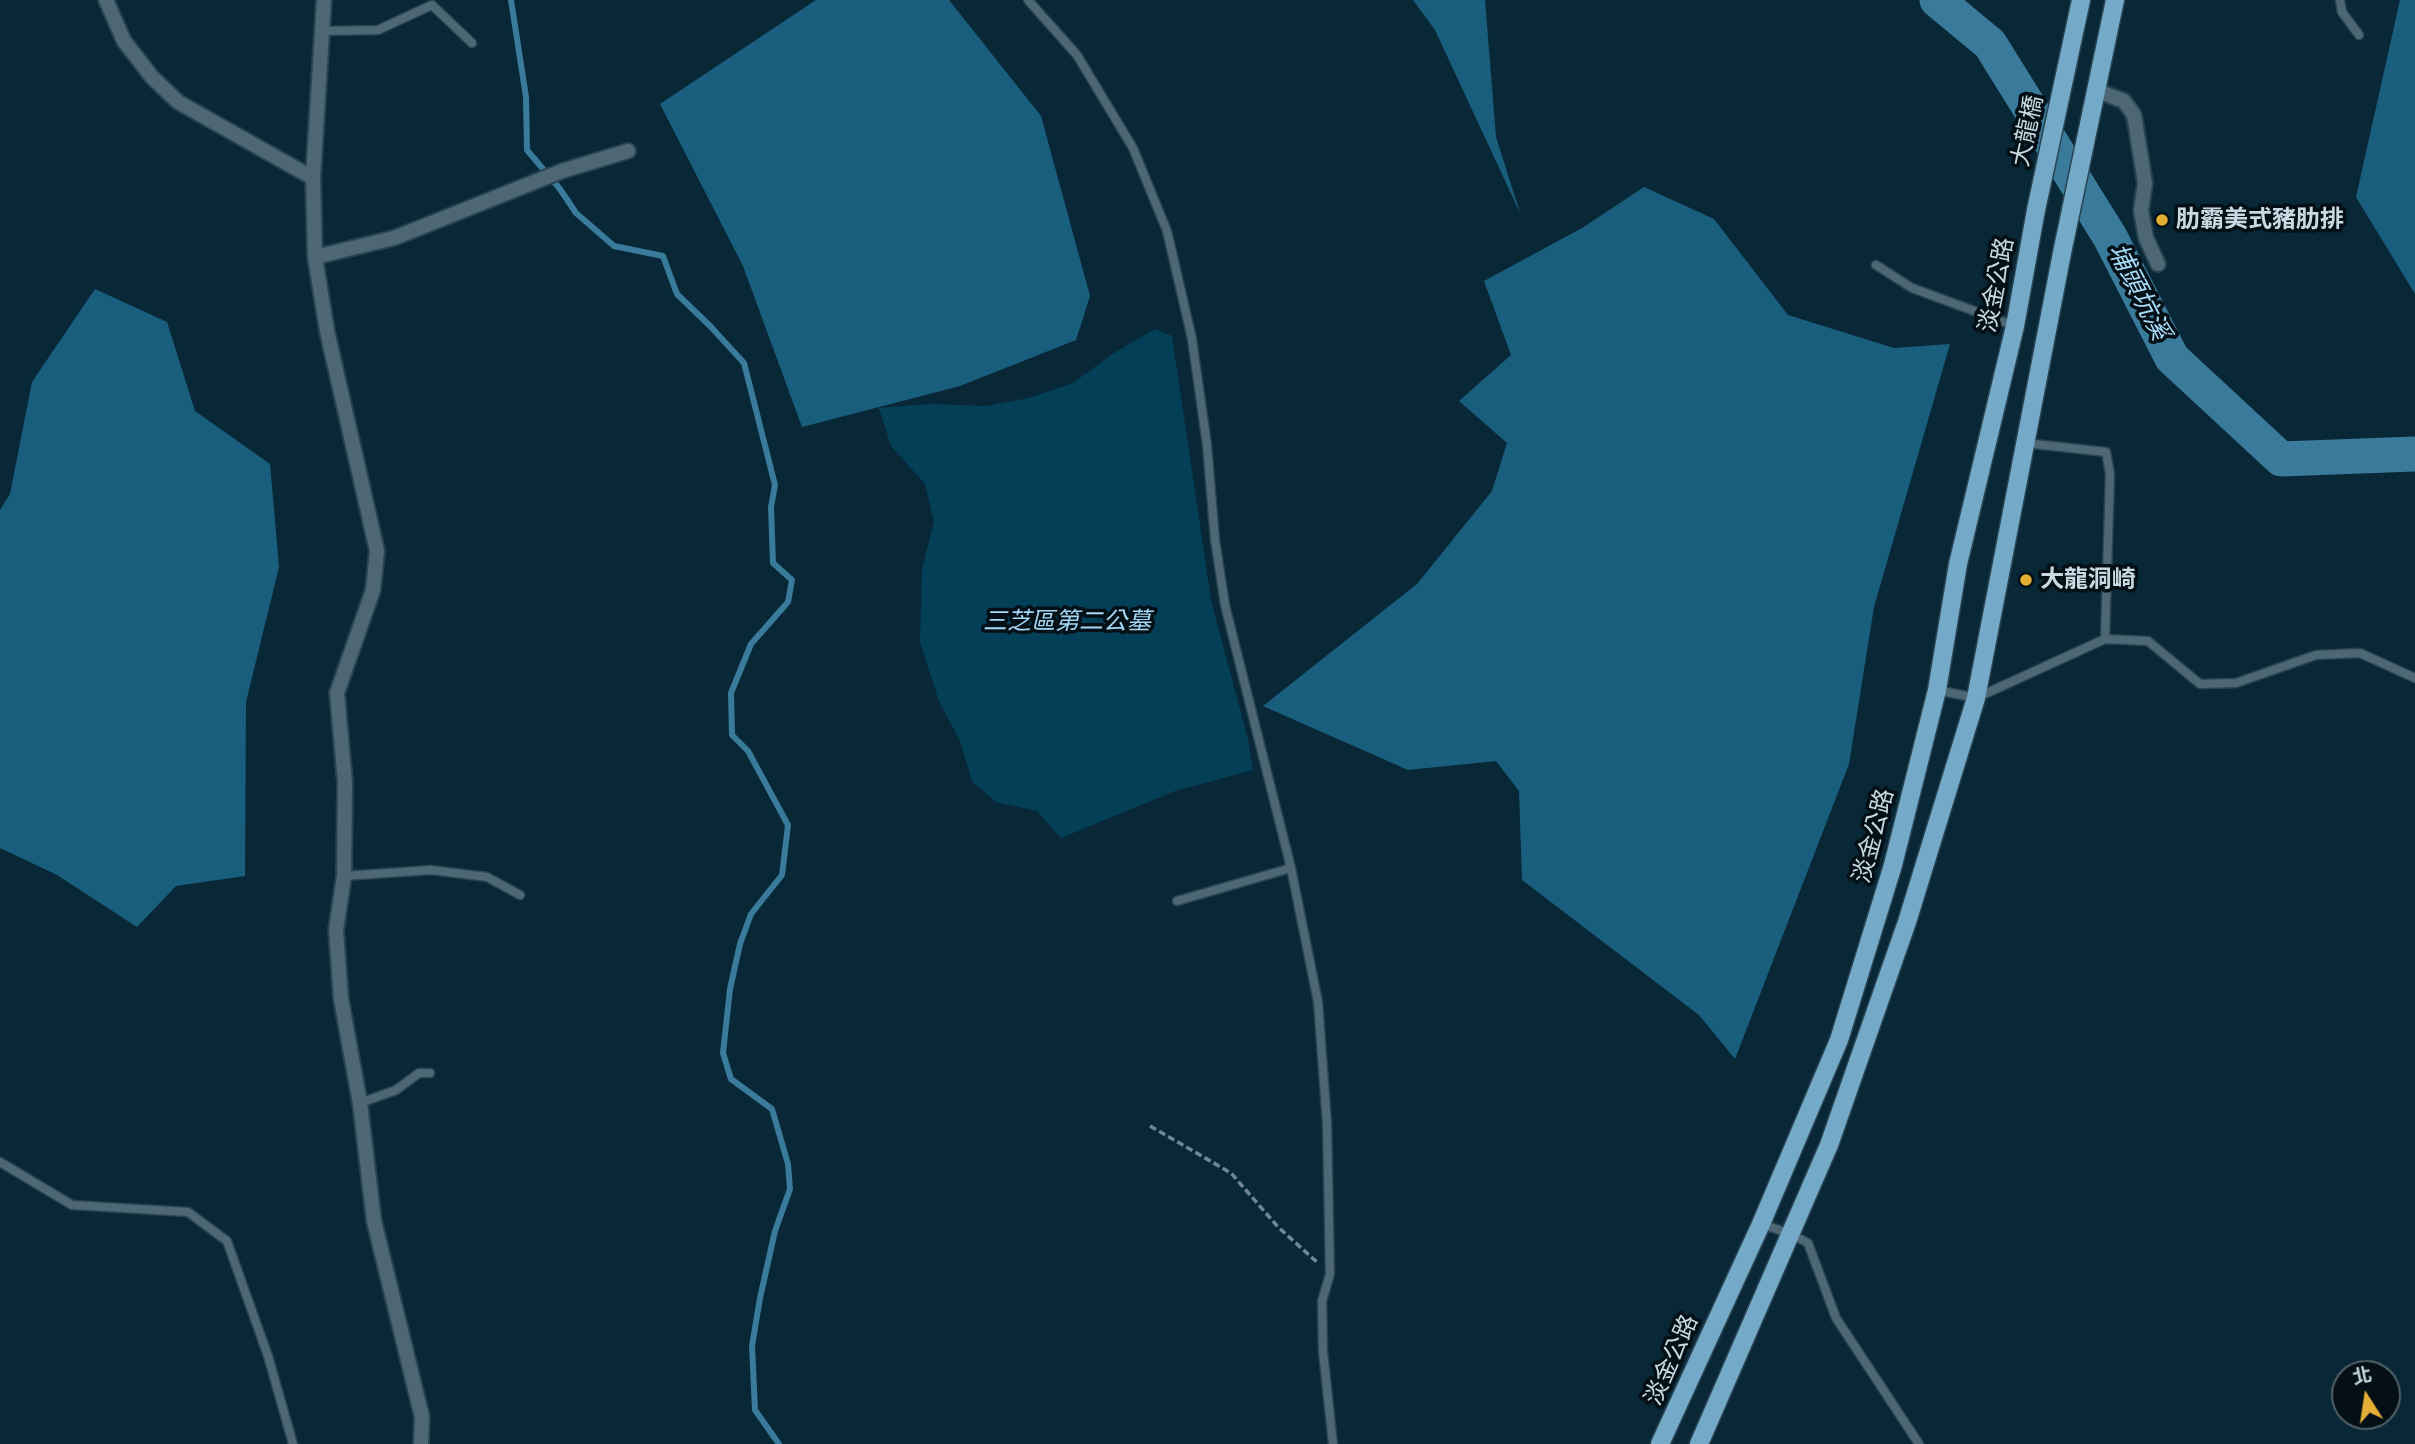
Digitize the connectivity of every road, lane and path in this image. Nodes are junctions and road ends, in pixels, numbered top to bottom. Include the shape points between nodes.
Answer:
1 (106, 0) edge
2 (324, 0) edge
3 (1028, 0) edge
4 (2081, 0) edge
5 (2115, 0) edge
6 (2340, 0) edge
7 (322, 31) junction
8 (2359, 35) dead end
9 (472, 43) dead end
10 (2095, 90) junction
11 (628, 151) dead end
12 (313, 178) junction
13 (2036, 210) joint
14 (315, 257) junction
15 (2158, 264) dead end
16 (1876, 265) dead end
17 (2015, 326) junction
18 (2025, 443) junction
19 (2105, 639) junction
20 (2415, 678) edge
21 (1937, 690) junction
22 (1976, 698) junction
23 (1291, 868) junction
24 (344, 876) junction
25 (520, 895) dead end
26 (1177, 901) dead end
27 (430, 1073) dead end
28 (360, 1103) junction
29 (1150, 1126) dead end
30 (0, 1162) edge
31 (1761, 1224) junction
32 (1789, 1233) junction
33 (1330, 1273) junction
34 (293, 1444) edge
35 (421, 1444) edge
36 (1333, 1444) edge
37 (1660, 1444) edge
38 (1699, 1444) edge
39 (1919, 1444) edge

1 - 12 street via 124,41 152,78 178,102
2 - 7 street
3 - 23 lane via 1077,55 1133,148 1167,231 1192,339 1225,605
4 - 13 main road, 大龍橋
5 - 10 main road
6 - 8 lane via 2342,12
7 - 9 lane via 378,30 432,5
7 - 12 street
10 - 15 street via 2124,101 2134,115 2145,183 2141,210 2146,238
10 - 18 main road
11 - 14 street via 562,171 394,238
12 - 14 street
13 - 17 main road, 淡金公路
14 - 24 street via 327,331 377,551 373,590 337,693 345,783
16 - 17 lane via 1912,288
17 - 21 main road, 淡金公路 via 1958,564
18 - 19 lane via 2106,452 2110,474
18 - 22 main road
19 - 20 lane via 2148,641 2200,684 2236,683 2316,655 2360,653
19 - 22 lane
21 - 22 lane
21 - 31 main road, 淡金公路 via 1893,865 1839,1040
22 - 32 main road via 1829,1145
23 - 26 lane
23 - 33 lane via 1318,1002 1327,1124
24 - 25 lane via 431,870 486,877
24 - 28 street via 336,930 341,999
27 - 28 lane via 419,1073 396,1090
28 - 35 street via 374,1221 422,1418
29 - 33 path via 1231,1173 1278,1227
30 - 34 lane via 72,1205 188,1212 227,1241
31 - 32 lane
31 - 37 main road, 淡金公路
32 - 38 main road
32 - 39 lane via 1808,1243 1836,1318
33 - 36 lane via 1322,1301

